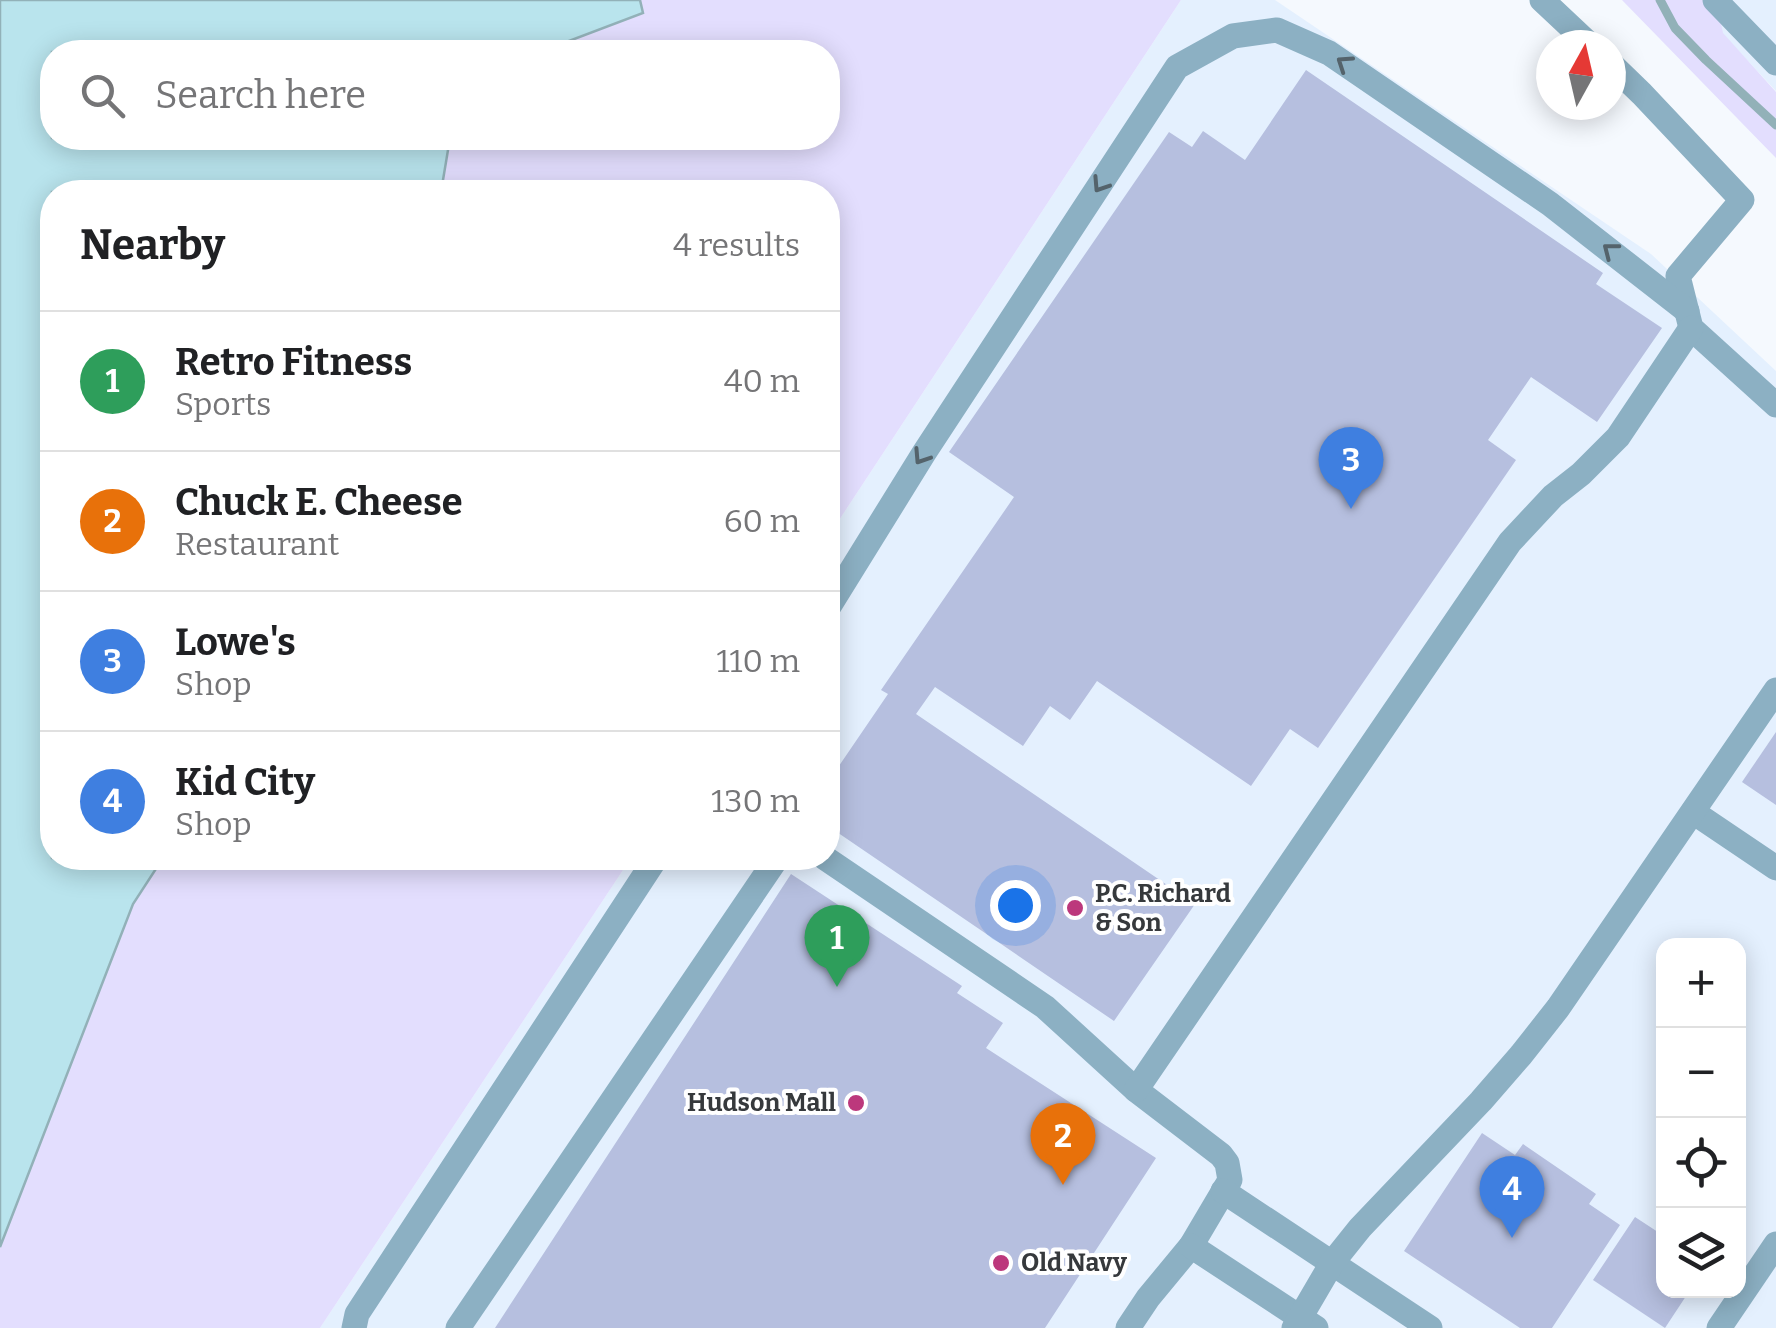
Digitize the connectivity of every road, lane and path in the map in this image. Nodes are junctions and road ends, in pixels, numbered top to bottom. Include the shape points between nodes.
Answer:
1 (1542, 0) edge
2 (1715, 0) edge
3 (1574, 30) edge
4 (1776, 63) edge
5 (1626, 79) edge
6 (1689, 320) junction
7 (1776, 405) edge
8 (840, 589) edge
9 (1776, 690) edge
10 (1693, 812) junction
11 (840, 868) edge
12 (1776, 868) edge
13 (648, 870) edge
14 (769, 870) edge
15 (1136, 1090) junction
16 (1223, 1191) junction
17 (1776, 1244) edge
18 (1191, 1246) junction
19 (1332, 1263) junction
20 (1303, 1325) edge
21 (354, 1328) edge
22 (458, 1328) edge
23 (1128, 1328) edge
24 (1430, 1328) edge
25 (1720, 1328) edge

1 - 3 lane
2 - 4 lane
5 - 6 lane via 1742,200 1678,276
6 - 7 lane
6 -> 8 lane via 1550,204 1329,53 1276,30 1233,36 1177,67
6 - 15 lane via 1618,438 1510,542
9 - 10 lane
10 - 12 lane
10 - 19 lane via 1530,1044
11 - 15 lane via 1044,1007
13 - 21 lane via 357,1314
14 - 22 lane
15 - 16 lane via 1221,1155 1230,1180
16 - 18 lane
16 - 19 lane
17 - 25 lane
18 - 20 lane
18 - 23 lane
19 - 20 lane
19 - 24 lane

